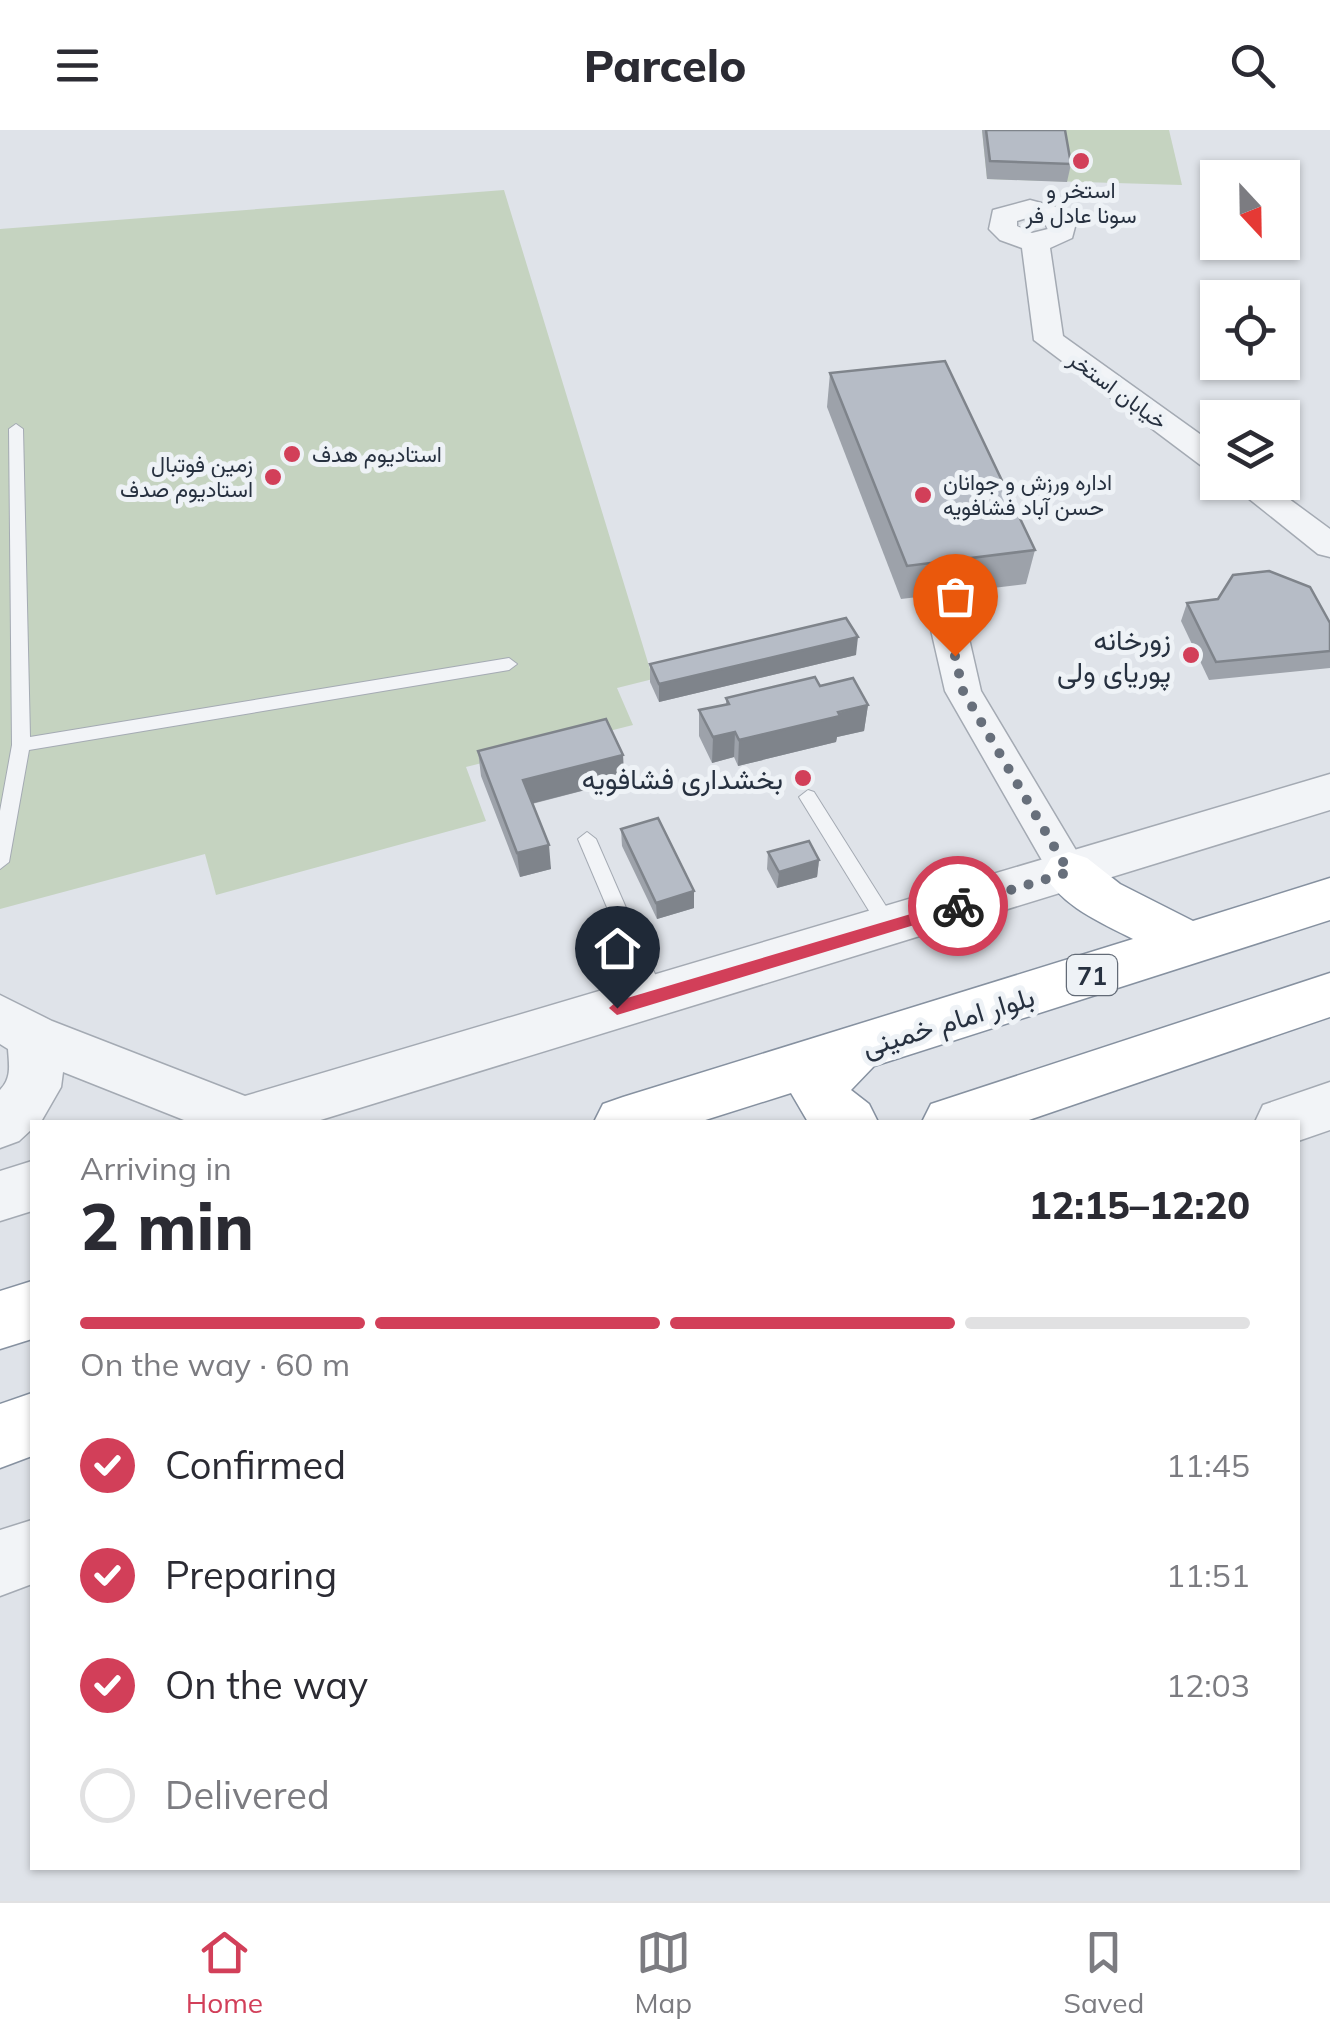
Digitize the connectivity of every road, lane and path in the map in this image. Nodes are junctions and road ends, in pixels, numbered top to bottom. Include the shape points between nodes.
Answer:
1 (1034, 242) dead end
2 (16, 429) dead end
3 (1200, 450) edge
4 (1268, 500) edge
5 (1330, 546) edge
6 (947, 621) dead end
7 (509, 664) dead end
8 (21, 745) junction
9 (1330, 792) edge
10 (808, 797) dead end
11 (587, 839) dead end
12 (0, 862) edge
13 (1069, 872) junction
14 (1330, 900) edge
15 (889, 927) junction
16 (1190, 944) junction
17 (1330, 995) edge
18 (654, 997) junction
19 (16, 1027) edge
20 (854, 1050) junction
21 (696, 1100) junction
22 (1330, 1106) edge
23 (239, 1120) edge
24 (251, 1120) edge
25 (630, 1120) edge
26 (767, 1120) edge
27 (846, 1120) edge
28 (957, 1120) edge
29 (1288, 1120) edge
30 (0, 1124) edge
31 (30, 1187) edge
32 (0, 1196) edge
33 (30, 1311) edge
34 (0, 1320) edge
35 (30, 1553) edge
36 (0, 1563) edge

1 - 3 street, خیابان استخر via 1050,340
2 - 8 lane
4 - 5 street
6 - 13 street via 963,691
7 - 8 lane
8 - 12 lane
9 - 13 street
10 - 15 lane
11 - 18 lane
13 - 15 street
13 - 16 highway via 1102,898
14 - 16 highway, بلوار امام خمینی / 71
15 - 18 street
16 - 20 highway, بلوار امام خمینی / 71
17 - 28 highway
18 - 24 street
19 - 23 street
19 - 30 street via 38,1076 32,1096
20 - 21 highway, بلوار امام خمینی / 71
20 - 27 highway via 817,1088
21 - 25 highway, بلوار امام خمینی / 71
21 - 26 highway via 748,1105
22 - 29 street
31 - 32 street
33 - 34 highway
35 - 36 street

